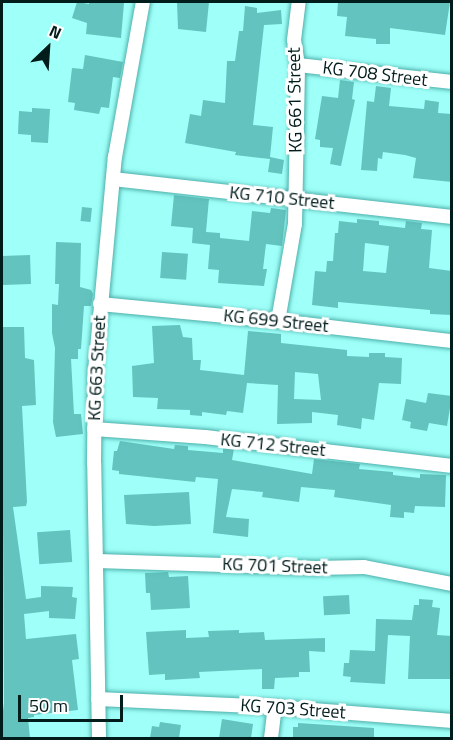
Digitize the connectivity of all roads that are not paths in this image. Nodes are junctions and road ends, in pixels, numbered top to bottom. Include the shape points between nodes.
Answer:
1 (143, 2) edge
2 (299, 2) edge
3 (298, 65) junction
4 (452, 82) edge
5 (113, 178) junction
6 (296, 198) junction
7 (452, 217) edge
8 (100, 304) junction
9 (278, 321) junction
10 (452, 341) edge
11 (94, 429) junction
12 (452, 466) edge
13 (97, 561) junction
14 (452, 584) edge
15 (98, 699) junction
16 (275, 707) junction
17 (452, 721) edge
18 (99, 738) edge
19 (271, 738) edge

1 - 5 street, KG 663 Street
2 - 3 street, KG 661 Street via 294,40
3 - 4 street, KG 708 Street
3 - 6 street, KG 661 Street
5 - 6 street, KG 710 Street
5 - 8 street, KG 663 Street
6 - 7 street, KG 710 Street
6 - 9 street, KG 661 Street
8 - 9 street, KG 699 Street
8 - 11 street, KG 663 Street
9 - 10 street, KG 699 Street
11 - 12 street, KG 712 Street via 205,437
11 - 13 street, KG 663 Street
13 - 14 street, KG 701 Street via 364,567
13 - 15 street, KG 663 Street
15 - 16 street, KG 703 Street
15 - 18 street, KG 663 Street
16 - 17 street, KG 703 Street
16 - 19 street

